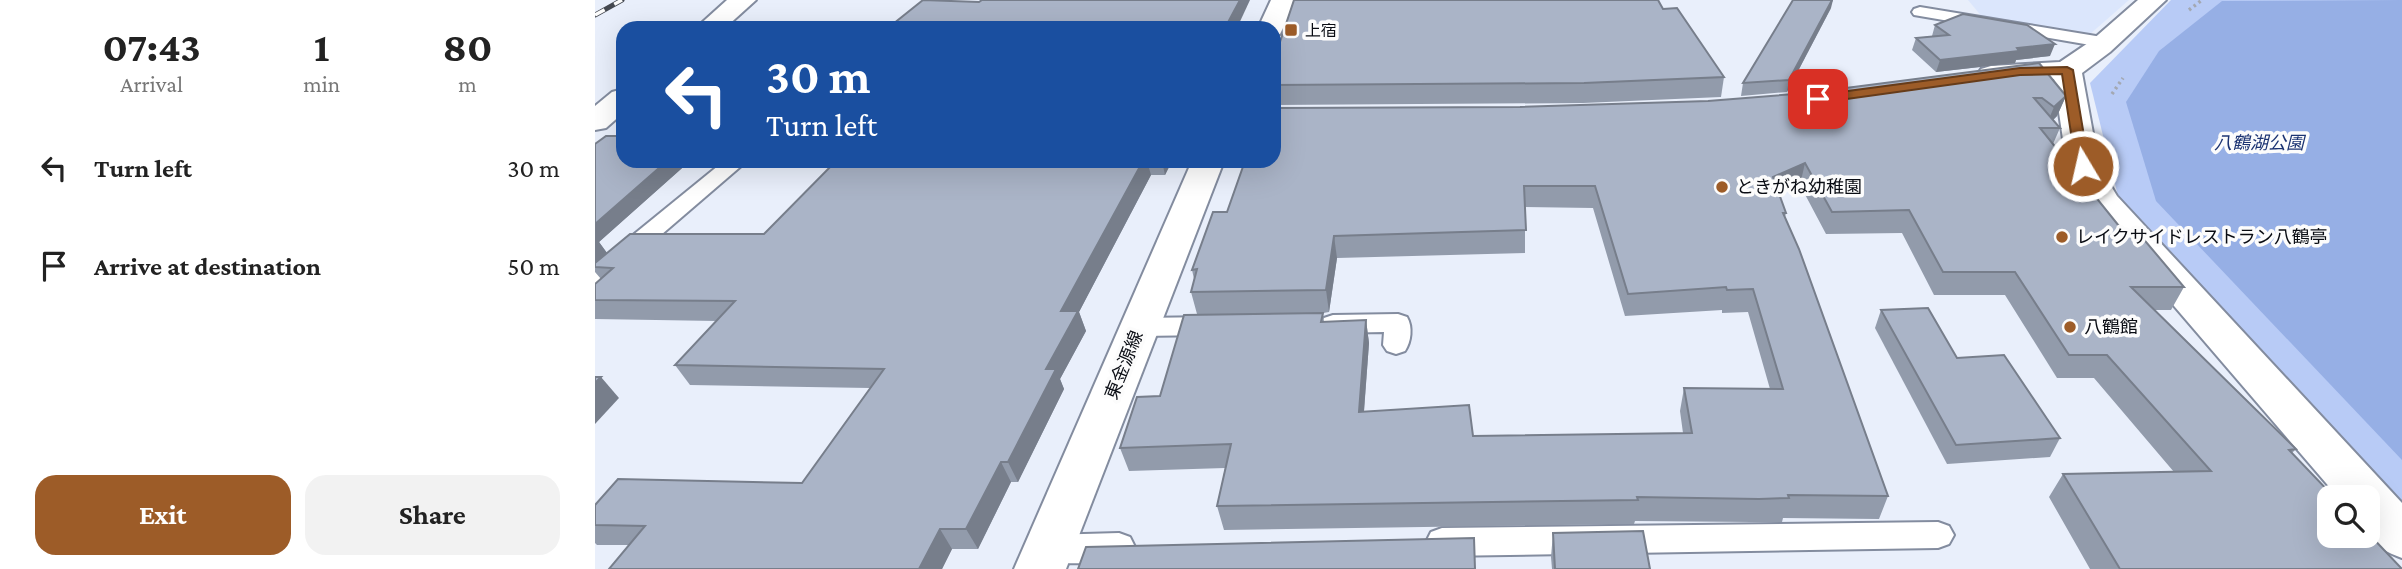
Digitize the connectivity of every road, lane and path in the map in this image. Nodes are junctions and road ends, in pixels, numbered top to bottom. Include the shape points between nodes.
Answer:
1 (743, 0) edge
2 (1284, 0) edge
3 (2202, 0) edge
4 (2167, 8) edge
5 (1920, 12) dead end
6 (718, 21) edge
7 (1274, 21) edge
8 (2102, 42) junction
9 (2067, 70) junction
10 (2125, 74) dead end
11 (1969, 78) edge
12 (2110, 97) dead end
13 (616, 104) edge
14 (595, 121) edge
15 (729, 168) edge
16 (1205, 168) edge
17 (595, 279) edge
18 (1303, 325) edge
19 (1235, 326) edge
20 (1140, 327) junction
21 (1397, 345) dead end
22 (2355, 485) edge
23 (2380, 512) edge
24 (1938, 535) dead end
25 (2402, 537) edge
26 (1410, 543) edge
27 (1146, 547) edge
28 (1044, 559) edge

1 - 6 street
2 - 7 street
3 - 4 path
4 - 8 street
5 - 8 lane
8 - 9 street via 2088,58
9 - 11 street
9 - 22 street via 2083,166 2102,201
10 - 12 path
13 - 14 street
15 - 17 lane
16 - 20 street, 東金源線
18 - 21 lane via 1398,323
19 - 20 lane
20 - 28 street, 東金源線
23 - 25 street
24 - 26 lane
27 - 28 lane

